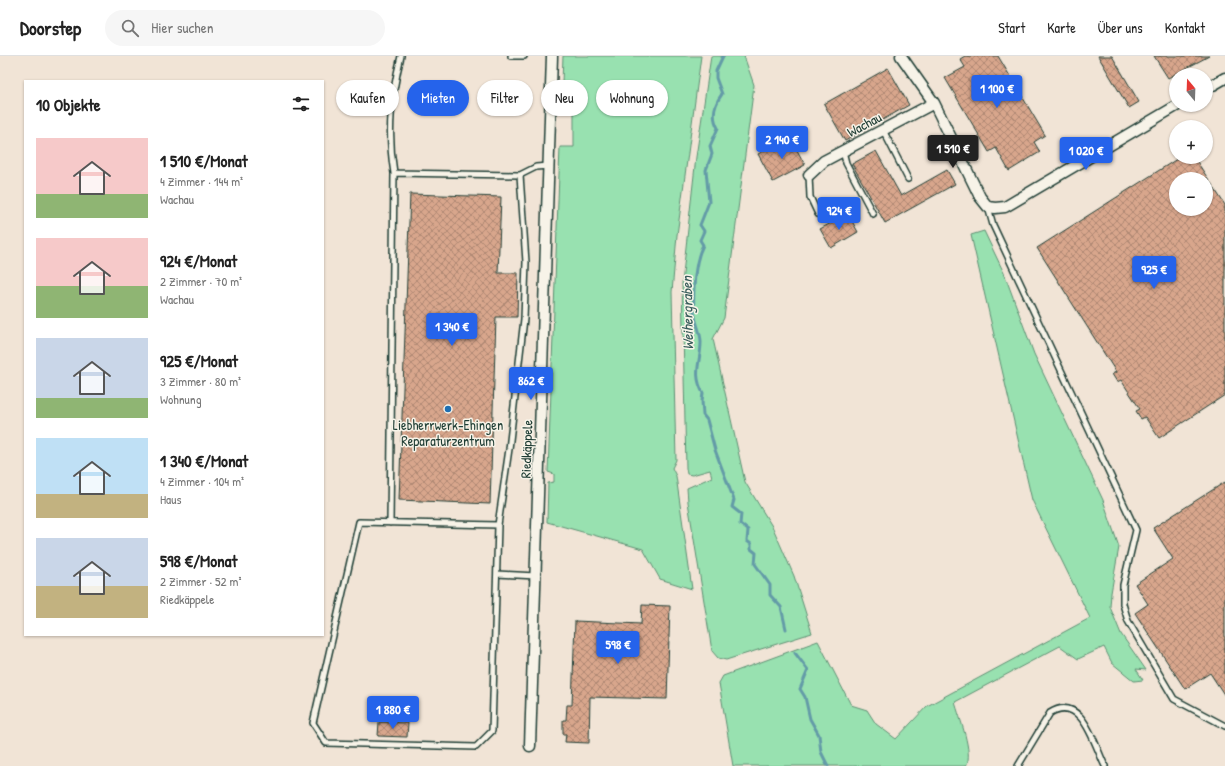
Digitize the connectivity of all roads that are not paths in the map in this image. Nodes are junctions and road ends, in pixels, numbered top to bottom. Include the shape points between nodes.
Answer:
1 (401, 56) edge
2 (511, 56) edge
3 (524, 56) edge
4 (552, 56) edge
5 (901, 56) edge
6 (1225, 78) edge
7 (1213, 85) edge
8 (934, 103) junction
9 (1169, 110) edge
10 (883, 130) junction
11 (843, 151) junction
12 (549, 166) junction
13 (394, 173) junction
14 (520, 175) junction
15 (809, 175) joint
16 (908, 178) dead end
17 (988, 207) junction
18 (818, 214) dead end
19 (873, 214) dead end
20 (390, 523) junction
21 (498, 525) junction
22 (497, 574) junction
23 (536, 576) junction
24 (1225, 726) edge
25 (530, 746) dead end
26 (1018, 766) edge
27 (1105, 766) edge

1 - 13 lane via 392,97 390,150
2 - 3 lane
4 - 12 street, Riedkäppele
5 - 8 street
6 - 7 street
8 - 10 street, Wachau
8 - 17 street via 973,183
9 - 17 street via 1005,206
10 - 11 street, Wachau
10 - 16 lane
11 - 15 street, Wachau via 824,161
11 - 19 lane via 846,163
12 - 14 lane via 536,167
12 - 23 street, Riedkäppele
13 - 14 lane
13 - 20 lane
14 - 21 lane via 526,262 524,319
15 - 18 lane via 810,197
17 - 24 lane via 993,225 1136,530 1123,585 1123,604 1128,621 1174,699
20 - 21 lane
20 - 22 lane via 359,522 313,723 326,743 476,747 492,731
21 - 22 lane
22 - 23 lane
23 - 25 street, Riedkäppele
26 - 27 lane via 1050,713 1058,708 1069,708 1080,714

